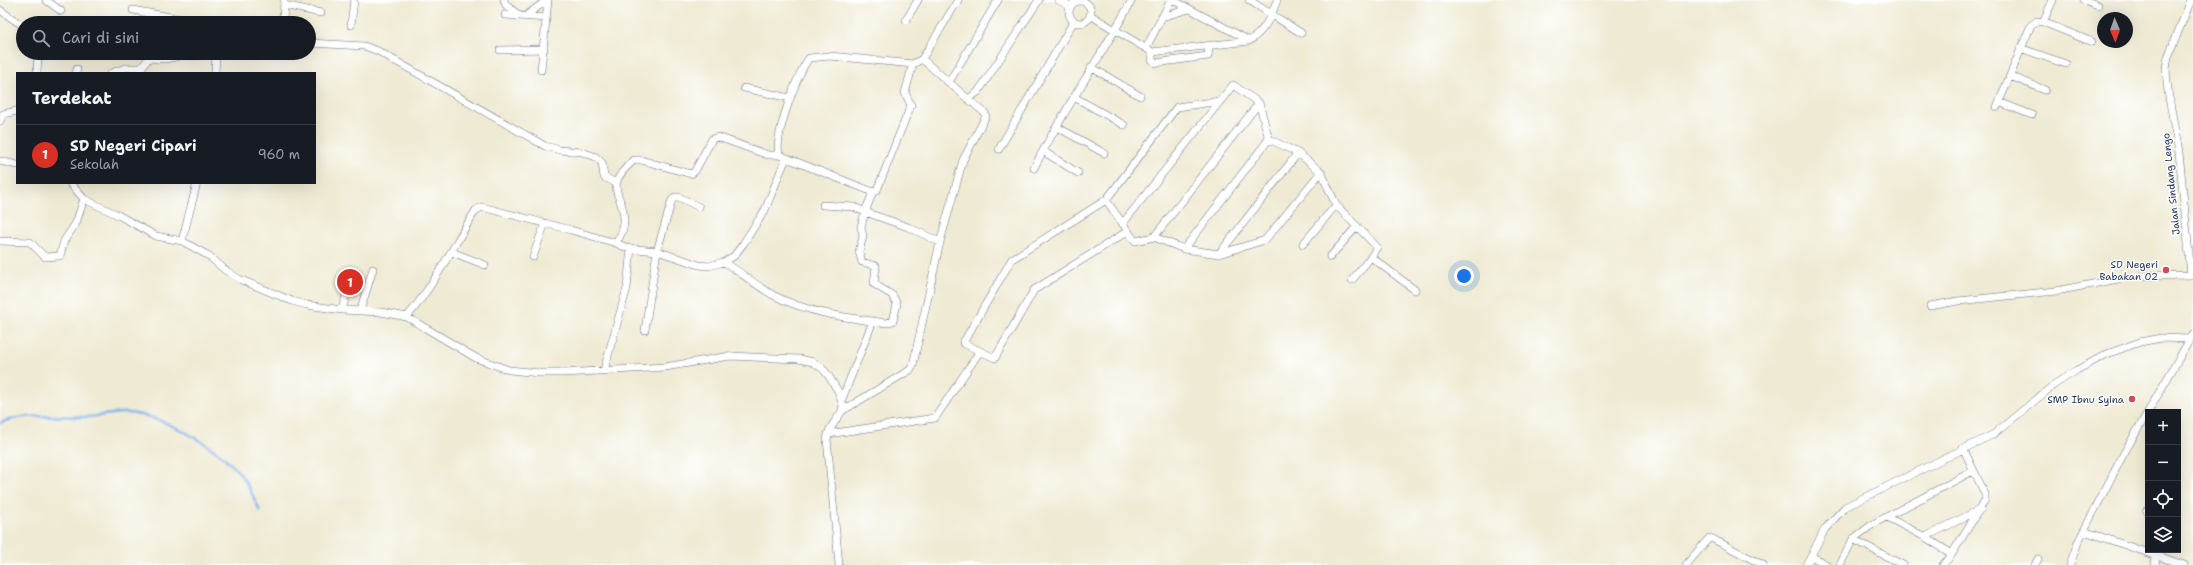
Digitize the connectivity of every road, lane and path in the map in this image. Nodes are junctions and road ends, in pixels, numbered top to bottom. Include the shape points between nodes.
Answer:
1 (46, 0) edge
2 (354, 0) edge
3 (504, 0) edge
4 (547, 0) edge
5 (918, 0) edge
6 (958, 0) edge
7 (998, 0) edge
8 (1039, 0) edge
9 (1058, 0) edge
10 (1132, 0) edge
11 (1172, 0) edge
12 (1249, 0) edge
13 (1277, 0) edge
14 (2053, 0) edge
15 (2084, 0) edge
16 (2191, 0) edge
17 (1086, 1) edge
18 (284, 3) edge
19 (2098, 5) dead end
20 (1070, 6) junction
21 (1189, 9) junction
22 (0, 10) edge
23 (132, 10) dead end
24 (61, 11) dead end
25 (321, 13) dead end
26 (505, 15) dead end
27 (1090, 15) junction
28 (1271, 15) junction
29 (164, 16) edge
30 (283, 16) edge
31 (524, 16) junction
32 (546, 18) junction
33 (1162, 18) junction
34 (906, 20) dead end
35 (16, 21) edge
36 (1074, 21) junction
37 (2043, 22) junction
38 (351, 25) dead end
39 (1115, 31) junction
40 (1301, 33) dead end
41 (1249, 40) junction
42 (2092, 42) dead end
43 (316, 43) edge
44 (1209, 46) junction
45 (2020, 48) junction
46 (544, 49) junction
47 (500, 50) dead end
48 (1149, 50) junction
49 (922, 59) junction
50 (38, 60) edge
51 (147, 60) edge
52 (216, 60) edge
53 (913, 64) junction
54 (2066, 64) dead end
55 (1091, 67) junction
56 (541, 70) dead end
57 (37, 72) edge
58 (114, 72) edge
59 (215, 72) edge
60 (2010, 76) junction
61 (949, 82) junction
62 (744, 88) dead end
63 (2046, 90) dead end
64 (1140, 96) dead end
65 (1074, 97) junction
66 (790, 98) junction
67 (968, 99) junction
68 (1220, 101) junction
69 (1259, 103) junction
70 (16, 111) edge
71 (2032, 115) dead end
72 (0, 121) edge
73 (1124, 125) dead end
74 (1057, 127) junction
75 (1269, 139) junction
76 (999, 149) dead end
77 (1043, 151) junction
78 (1104, 153) dead end
79 (1298, 153) junction
80 (783, 156) junction
81 (0, 161) edge
82 (16, 165) edge
83 (1034, 168) dead end
84 (1321, 172) junction
85 (1078, 173) dead end
86 (616, 183) junction
87 (71, 184) edge
88 (197, 184) edge
89 (873, 192) junction
90 (84, 199) junction
91 (1106, 200) junction
92 (823, 205) dead end
93 (1336, 205) junction
94 (699, 206) dead end
95 (865, 212) junction
96 (545, 223) junction
97 (1123, 223) junction
98 (1356, 226) junction
99 (1128, 231) junction
100 (1154, 237) junction
101 (0, 240) edge
102 (182, 241) junction
103 (940, 242) junction
104 (616, 243) junction
105 (1303, 244) dead end
106 (631, 248) junction
107 (1184, 249) junction
108 (657, 251) junction
109 (452, 252) junction
110 (1219, 254) junction
111 (533, 256) dead end
112 (1330, 257) dead end
113 (1371, 257) junction
114 (724, 262) junction
115 (485, 265) dead end
116 (373, 268) dead end
117 (352, 274) dead end
118 (2192, 275) edge
119 (1352, 280) dead end
120 (1415, 290) dead end
121 (1930, 306) dead end
122 (342, 310) junction
123 (360, 311) junction
124 (407, 317) junction
125 (873, 321) junction
126 (645, 330) dead end
127 (2191, 337) edge
128 (980, 351) junction
129 (604, 370) junction
130 (842, 399) junction
131 (842, 411) junction
132 (828, 434) junction
133 (1963, 448) junction
134 (1973, 471) junction
135 (1981, 508) junction
136 (1887, 517) junction
137 (2084, 532) junction
138 (1925, 537) junction
139 (1854, 539) junction
140 (2145, 549) edge
141 (2157, 553) edge
142 (2159, 553) edge
143 (1952, 554) junction
144 (1811, 556) junction
145 (839, 565) edge
146 (1687, 565) edge
147 (1762, 565) edge
148 (1806, 565) edge
149 (1827, 565) edge
150 (1840, 565) edge
151 (1903, 565) edge
152 (1943, 565) edge
153 (2070, 565) edge
154 (2155, 565) edge
155 (2184, 565) edge

1 - 24 street
2 - 38 street
3 - 31 street via 506,5
4 - 31 street
4 - 32 street
5 - 34 street
6 - 49 street
7 - 61 street
8 - 67 street via 978,92
9 - 20 street
10 - 39 street
11 - 21 street
11 - 33 street
12 - 28 street
13 - 28 street
14 - 37 street
15 - 19 street
16 - 118 street, Jalan Sindang Lengo via 2168,57 2166,69 2181,171
17 - 20 street via 1074,2
17 - 27 street
18 - 25 street
18 - 30 street
20 - 36 street via 1070,17
21 - 33 street
21 - 41 street
22 - 35 street
23 - 29 street
26 - 31 street
27 - 36 street via 1085,22
27 - 39 street
28 - 40 street
28 - 41 street via 1258,35
31 - 32 street
32 - 46 street
33 - 48 street
36 - 76 street
37 - 42 street
37 - 45 street via 2031,25
39 - 48 street
39 - 55 street
41 - 44 street
43 - 86 street via 364,46 378,51 545,146 596,156 602,164 604,177
44 - 48 street
44 - 48 street via 1208,56 1155,63
45 - 54 street
45 - 60 street
46 - 47 street
46 - 56 street
49 - 53 street
49 - 61 street
50 - 57 street
51 - 58 street via 141,68 125,68
52 - 59 street
53 - 66 street via 830,56 809,58
53 - 89 street via 904,93 911,105 881,184 878,190
55 - 64 street
55 - 65 street
60 - 63 street
60 - 71 street via 1998,104
61 - 67 street
62 - 66 street
65 - 73 street
65 - 74 street
66 - 80 street via 778,147
67 - 103 street via 985,112 986,116 963,160
68 - 69 street via 1233,85
68 - 91 street via 1177,107
68 - 97 street
69 - 75 street
69 - 100 street
70 - 72 street via 3,114
74 - 77 street
74 - 78 street
75 - 79 street
75 - 107 street
77 - 83 street
77 - 85 street via 1068,171
79 - 84 street
79 - 110 street
80 - 86 street via 768,155 718,137 714,138 691,174 634,160
80 - 89 street
80 - 114 street via 765,210 734,256
81 - 82 street
84 - 93 street
84 - 110 street via 1265,240
86 - 104 street via 624,223
87 - 90 street
88 - 102 street
89 - 95 street
90 - 101 street via 76,223 64,241 60,256 45,258 30,242
90 - 102 street via 156,236
91 - 97 street
91 - 128 street via 1012,259 963,343
92 - 95 street via 854,207
93 - 98 street
93 - 105 street
94 - 108 street via 675,197
95 - 103 street via 908,227
95 - 125 street via 861,227 864,236 859,252 862,262 876,266 874,284 892,295 897,304 893,321
96 - 104 street
96 - 109 street via 482,207 476,210
96 - 111 street
97 - 99 street
98 - 112 street
98 - 113 street via 1377,247
99 - 100 street via 1135,241
99 - 128 street via 1034,290 995,358
100 - 107 street
102 - 122 street via 209,256 239,279 298,304
103 - 131 street via 913,365 910,370
104 - 106 street
106 - 108 street
106 - 129 street via 627,288
107 - 110 street
108 - 114 street via 699,265 709,266
108 - 126 street
109 - 115 street
109 - 124 street via 426,294
113 - 119 street
113 - 120 street
114 - 125 street via 773,295 790,302 833,315
116 - 123 street
117 - 122 street
118 - 121 street via 2134,276 2056,291
122 - 123 street
123 - 124 street
124 - 129 street via 476,358 509,370 540,373
125 - 130 street
127 - 133 street via 2140,342 2107,354 2055,384 1994,434
127 - 137 street via 2123,455
128 - 132 street via 935,418
129 - 130 street via 665,367 730,356 799,359 813,362 822,368
130 - 131 street
131 - 132 street
132 - 145 street via 829,473
133 - 134 street
133 - 144 street via 1845,507 1825,529
134 - 135 street via 1985,494 1986,500
134 - 136 street
135 - 138 street
135 - 143 street
136 - 138 street
136 - 139 street
137 - 140 street
137 - 153 street
138 - 143 street
139 - 150 street
139 - 151 street
141 - 154 street
142 - 155 street
143 - 152 street
144 - 148 street
144 - 149 street
146 - 147 street via 1709,538

